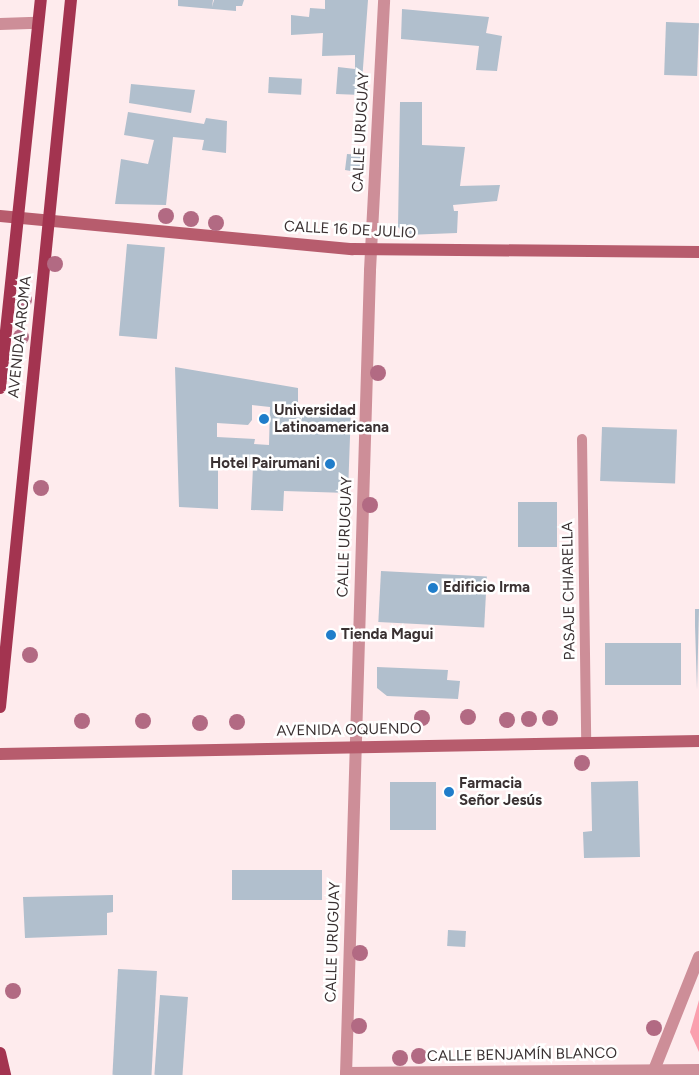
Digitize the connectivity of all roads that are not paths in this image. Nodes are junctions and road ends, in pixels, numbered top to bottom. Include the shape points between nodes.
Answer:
1 (41, 0) edge
2 (71, 0) edge
3 (384, 0) edge
4 (37, 23) junction
5 (0, 24) edge
6 (0, 216) edge
7 (18, 218) junction
8 (48, 220) junction
9 (372, 250) junction
10 (699, 252) edge
11 (0, 388) edge
12 (582, 439) dead end
13 (0, 707) edge
14 (699, 741) edge
15 (586, 742) junction
16 (354, 746) junction
17 (0, 754) edge
18 (699, 957) edge
19 (0, 1053) edge
20 (699, 1070) edge
21 (654, 1072) edge
22 (346, 1074) edge
23 (5, 1075) edge

1 - 4 main road, AVENIDA AROMA
2 - 8 main road, AVENIDA AROMA
3 - 9 street, CALLE URUGUAY
4 - 5 street
4 - 7 main road, AVENIDA AROMA
6 - 7 main road, CALLE 16 DE JULIO
7 - 8 main road, CALLE 16 DE JULIO
7 - 11 main road, AVENIDA AROMA
8 - 9 main road, CALLE 16 DE JULIO
8 - 13 main road, AVENIDA AROMA
9 - 10 main road, CALLE 16 DE JULIO
9 - 16 street, CALLE URUGUAY
12 - 15 lane, PASAJE CHIARELLA
14 - 15 main road, AVENIDA OQUENDO
15 - 16 main road, AVENIDA OQUENDO
16 - 17 main road, AVENIDA OQUENDO
16 - 22 street, CALLE URUGUAY
18 - 21 street
19 - 23 main road
20 - 21 street, CALLE BENJAMÍN BLANCO
21 - 22 street, CALLE BENJAMÍN BLANCO

